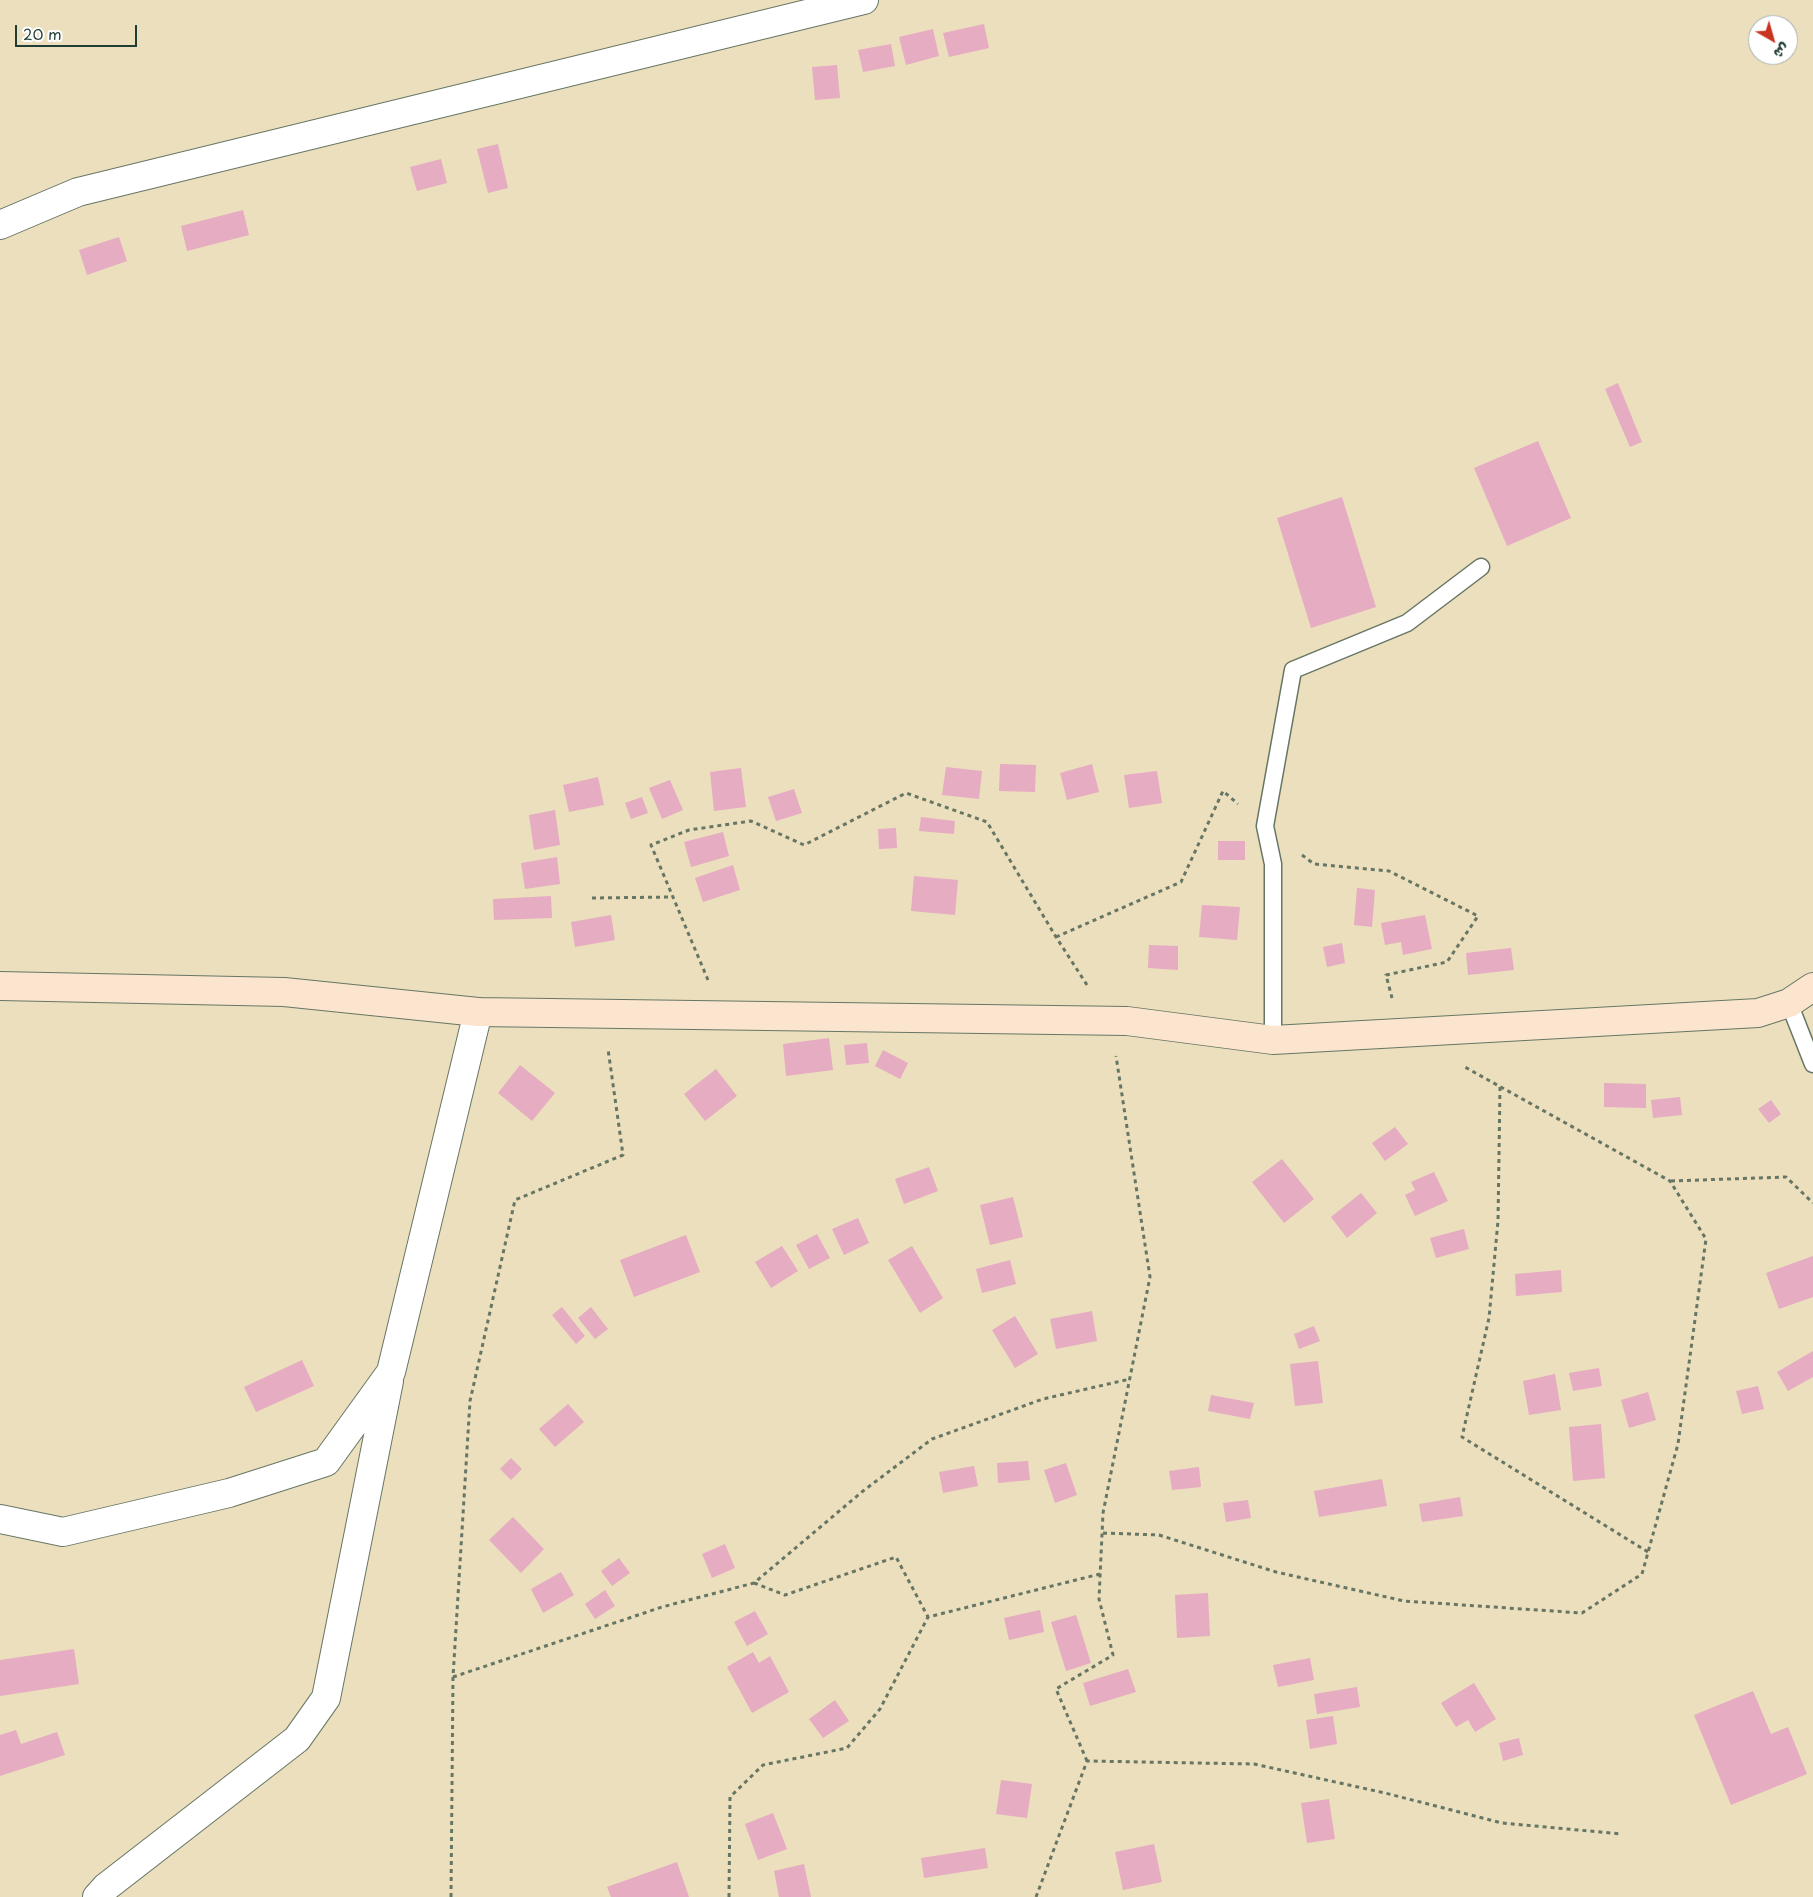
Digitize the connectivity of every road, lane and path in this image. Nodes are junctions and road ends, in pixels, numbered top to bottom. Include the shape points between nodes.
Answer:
1 (864, 0) edge
2 (0, 225) edge
3 (1481, 567) dead end
4 (592, 898) dead end
5 (673, 898) junction
6 (0, 986) edge
7 (1813, 987) edge
8 (1801, 1002) edge
9 (478, 1012) junction
10 (603, 1013) junction
11 (723, 1015) junction
12 (1110, 1020) junction
13 (1273, 1040) junction
14 (1459, 1064) dead end
15 (1813, 1064) edge
16 (1500, 1087) junction
17 (1670, 1181) junction
18 (1813, 1203) edge
19 (391, 1372) junction
20 (1130, 1379) junction
21 (0, 1519) edge
22 (1103, 1533) junction
23 (1648, 1552) junction
24 (1100, 1574) junction
25 (754, 1583) junction
26 (928, 1617) junction
27 (453, 1677) junction
28 (1087, 1761) junction
29 (1622, 1834) dead end
30 (97, 1897) edge
31 (451, 1897) edge
32 (729, 1897) edge
33 (1036, 1897) edge

1 - 2 street via 78,192
3 - 13 lane via 1407,623 1293,670 1265,826 1273,864
4 - 5 path
5 - 11 path
5 - 12 path via 650,845 689,830 751,822 804,845 906,793 987,822
6 - 9 street via 284,992
7 - 8 street
8 - 13 street via 1758,1013
8 - 15 lane
9 - 10 street
9 - 19 street
10 - 11 street
10 - 27 path via 623,1156 515,1200 470,1401
11 - 12 street
12 - 13 street
12 - 20 path via 1150,1277
14 - 16 path
16 - 17 path
16 - 23 path via 1498,1221 1489,1318 1462,1437
17 - 18 path via 1786,1177
17 - 23 path via 1706,1239 1678,1444
19 - 21 street via 326,1462 229,1493 63,1532
19 - 30 street via 326,1698 297,1739
20 - 22 path via 1103,1513
20 - 25 path via 1043,1399 932,1439 863,1491
22 - 23 path via 1159,1535 1276,1572 1404,1601 1582,1613 1642,1574
22 - 24 path
24 - 26 path
24 - 28 path via 1100,1599 1113,1655 1056,1689
25 - 26 path via 785,1595 896,1557
25 - 27 path via 662,1607
26 - 32 path via 880,1709 847,1748 764,1765 730,1797
27 - 31 path
28 - 29 path via 1254,1764 1502,1823
28 - 33 path

